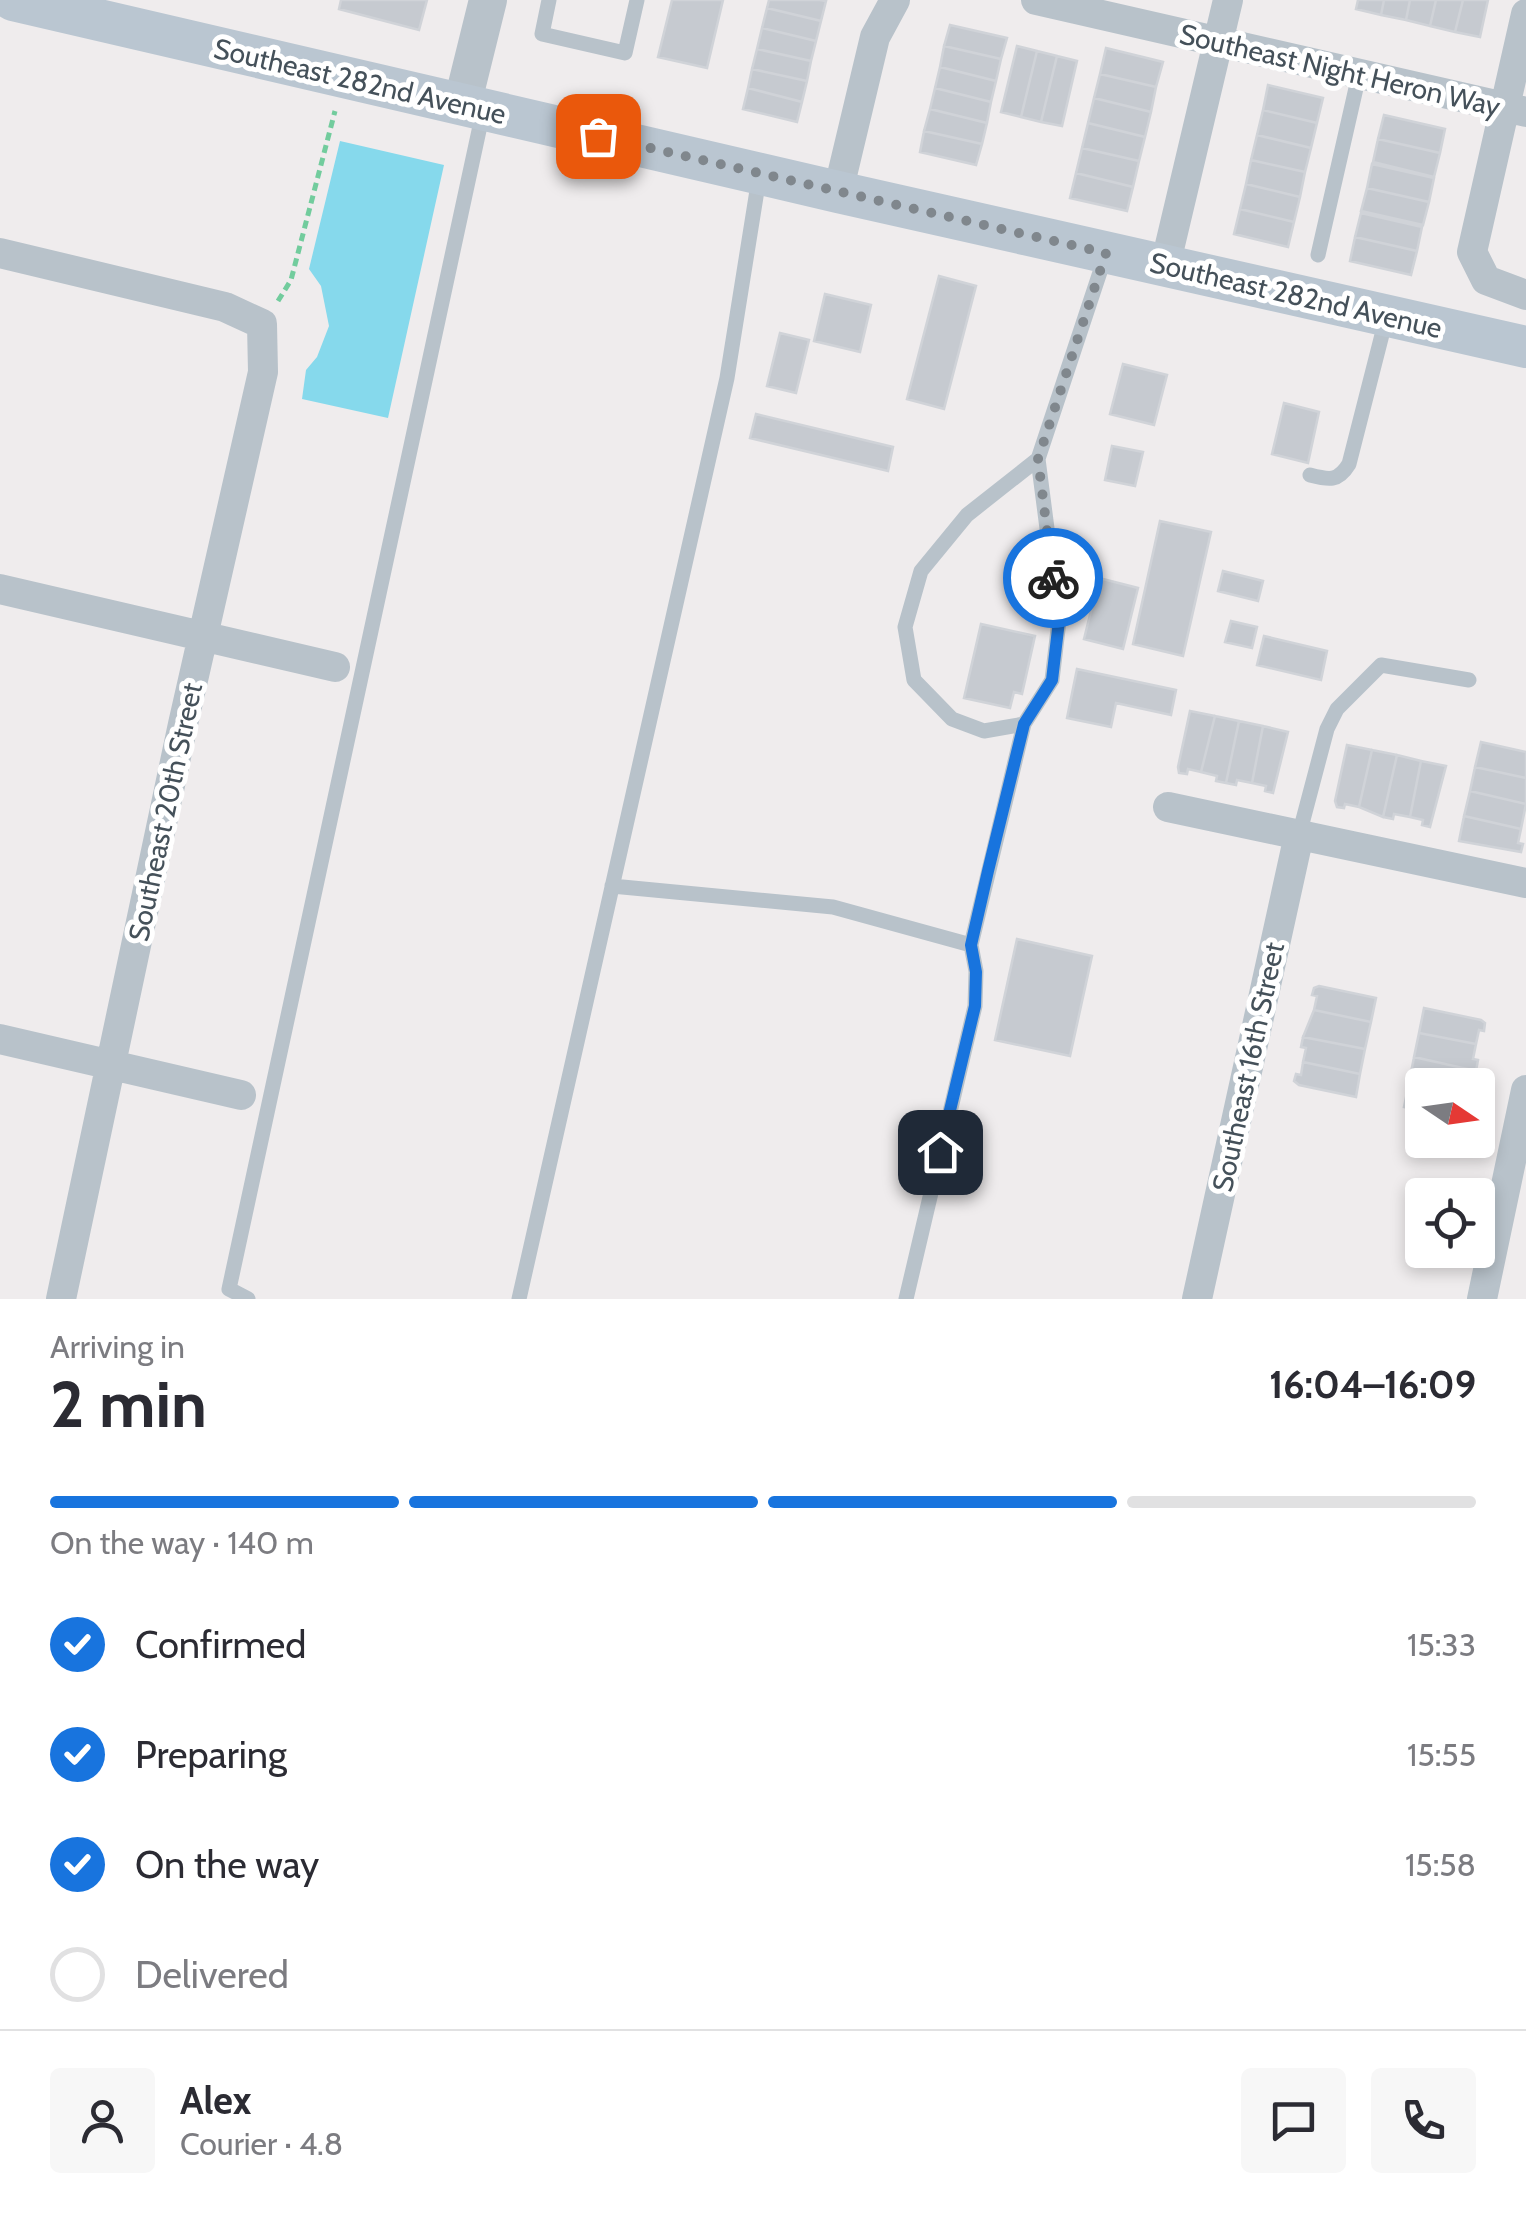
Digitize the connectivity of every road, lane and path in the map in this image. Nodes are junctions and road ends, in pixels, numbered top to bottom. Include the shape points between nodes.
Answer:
1 (14, 0) edge
2 (488, 0) edge
3 (549, 0) edge
4 (637, 0) edge
5 (895, 0) edge
6 (1036, 0) edge
7 (1228, 0) edge
8 (1526, 14) edge
9 (1218, 42) junction
10 (1360, 75) junction
11 (344, 78) junction
12 (473, 108) junction
13 (1515, 109) edge
14 (760, 174) junction
15 (838, 192) junction
16 (1106, 253) junction
17 (0, 254) edge
18 (1318, 254) dead end
19 (1166, 266) junction
20 (1526, 295) edge
21 (1387, 316) junction
22 (262, 324) junction
23 (1526, 347) edge
24 (1038, 459) junction
25 (1310, 476) dead end
26 (0, 589) edge
27 (203, 636) junction
28 (335, 667) dead end
29 (1469, 680) dead end
30 (1024, 724) junction
31 (1168, 806) dead end
32 (1299, 835) junction
33 (1526, 884) edge
34 (612, 886) junction
35 (971, 945) junction
36 (0, 1040) edge
37 (110, 1065) junction
38 (1526, 1090) edge
39 (241, 1095) dead end
40 (1516, 1192) edge
41 (61, 1299) edge
42 (248, 1299) edge
43 (520, 1299) edge
44 (906, 1299) edge
45 (1197, 1299) edge
46 (1482, 1299) edge

1 - 11 main road, Southeast 282nd Avenue
2 - 12 street
3 - 4 lane via 542,34 625,53
5 - 15 street via 875,37
6 - 9 street, Southeast Night Heron Way
7 - 9 street
8 - 13 street
9 - 10 street, Southeast Night Heron Way
9 - 19 street
10 - 13 street, Southeast Night Heron Way
10 - 18 lane
11 - 12 main road, Southeast 282nd Avenue
11 - 22 path via 291,280
12 - 14 main road, Southeast 282nd Avenue
12 - 42 lane via 229,1289
13 - 20 street via 1472,252 1486,280
14 - 15 main road, Southeast 282nd Avenue
14 - 34 lane via 728,378
15 - 16 main road, Southeast 282nd Avenue
16 - 19 main road, Southeast 282nd Avenue
16 - 24 lane
17 - 22 street via 225,307
19 - 21 main road, Southeast 282nd Avenue
21 - 23 main road, Southeast 282nd Avenue
21 - 25 lane via 1349,464 1341,477
22 - 27 street, Southeast 20th Street via 263,372
24 - 30 lane via 1059,621 1052,680
24 - 30 lane via 967,515 921,571 905,626 914,680 952,719 984,731
26 - 27 street
27 - 28 street
27 - 37 street, Southeast 20th Street
29 - 32 lane via 1381,664 1327,729
30 - 35 lane
31 - 32 street
32 - 33 street
32 - 45 street, Southeast 16th Street
34 - 35 lane via 833,907
34 - 43 lane
35 - 44 lane via 975,1006
36 - 37 street
37 - 39 street
37 - 41 street, Southeast 20th Street
38 - 40 street
40 - 46 street

